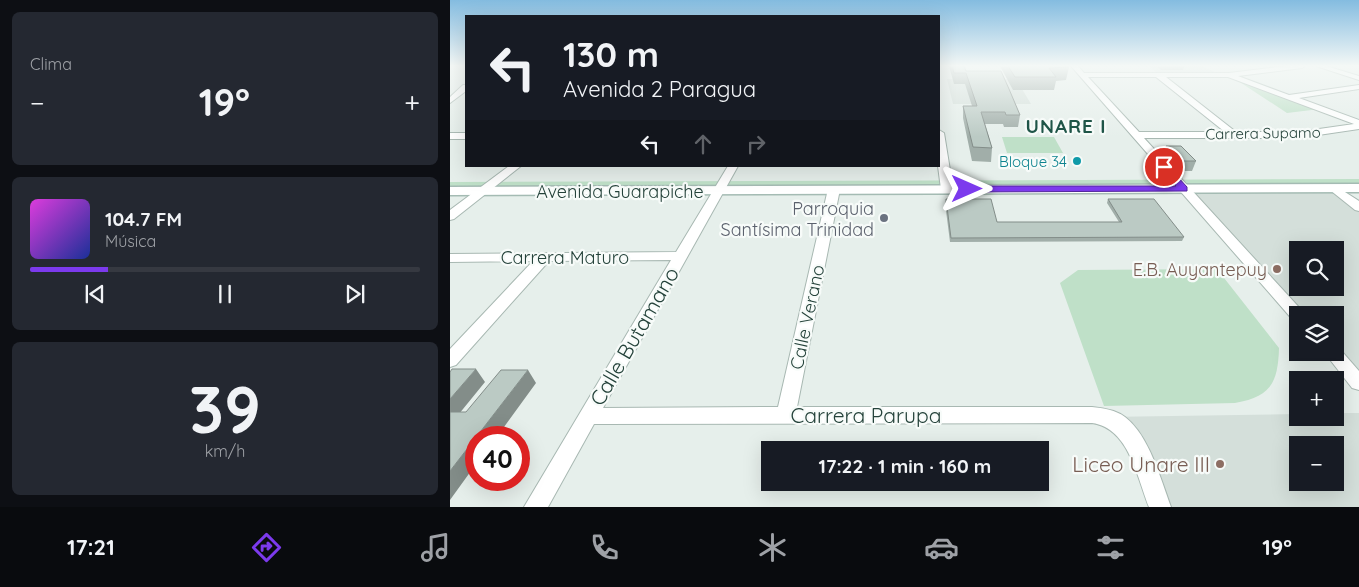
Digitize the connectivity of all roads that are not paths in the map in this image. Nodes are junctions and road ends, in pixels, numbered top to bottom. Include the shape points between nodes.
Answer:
1 (464, 90) edge
2 (1096, 90) edge
3 (1177, 90) edge
4 (1269, 90) edge
5 (1340, 90) edge
6 (1289, 97) junction
7 (453, 102) edge
8 (1359, 125) edge
9 (1136, 135) junction
10 (1234, 135) junction
11 (450, 136) edge
12 (465, 136) edge
13 (940, 141) edge
14 (515, 167) edge
15 (1359, 178) edge
16 (726, 179) edge
17 (450, 182) edge
18 (496, 182) junction
19 (946, 184) junction
20 (1179, 184) junction
21 (1334, 188) junction
22 (1359, 188) edge
23 (834, 190) junction
24 (450, 192) edge
25 (482, 192) junction
26 (1359, 207) edge
27 (450, 216) edge
28 (680, 256) junction
29 (545, 257) junction
30 (450, 258) edge
31 (1290, 306) edge
32 (450, 360) edge
33 (1340, 361) edge
34 (1359, 383) edge
35 (786, 415) junction
36 (588, 416) junction
37 (536, 507) edge
38 (1160, 507) edge

1 - 7 street
2 - 9 street
3 - 10 street
4 - 6 street
5 - 6 street
6 - 8 street
8 - 10 street, Carrera Supamo via 1309,134
9 - 10 street, Carrera Supamo
9 - 20 street
11 - 12 street
13 - 19 street
14 - 18 street
15 - 20 street, Avenida Guarapiche
16 - 18 street, Avenida Guarapiche
16 - 19 street, Avenida Guarapiche
16 - 23 street, Avenida Guarapiche
16 - 25 street, Avenida Guarapiche
16 - 28 street, Calle Butamano
17 - 18 street, Avenida Guarapiche
18 - 25 street
19 - 20 street, Avenida Guarapiche
19 - 23 street, Avenida Guarapiche
20 - 21 street, Avenida Guarapiche
20 - 31 street
21 - 22 street, Avenida Guarapiche
21 - 26 street
23 - 35 street, Calle Verano
24 - 25 street, Avenida Guarapiche
25 - 27 street
28 - 29 street, Carrera Maturo
28 - 36 street, Calle Butamano
29 - 30 street, Carrera Maturo
29 - 32 street
33 - 34 street
35 - 36 street, Carrera Parupa
35 - 38 street, Carrera Parupa via 1105,417 1127,431
36 - 37 street, Calle Butamano

